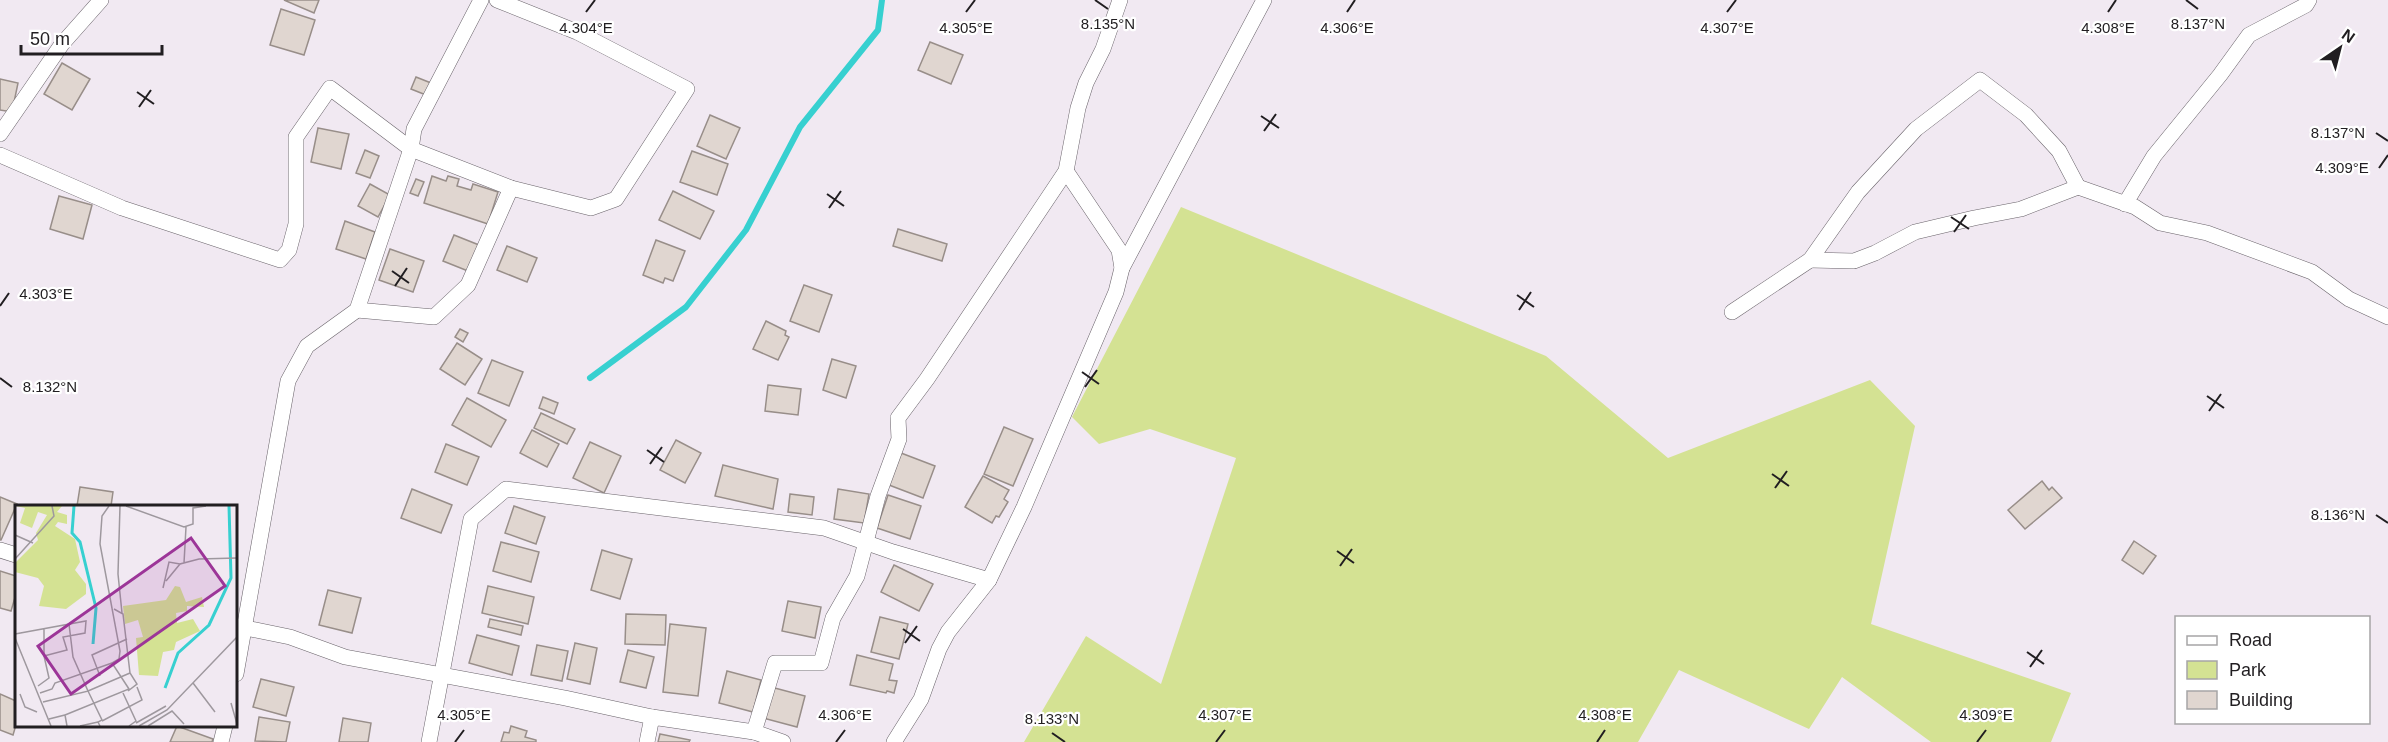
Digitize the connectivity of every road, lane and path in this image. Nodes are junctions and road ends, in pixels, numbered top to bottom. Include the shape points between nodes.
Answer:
1 (101, 0) edge
2 (481, 0) edge
3 (497, 0) edge
4 (1120, 0) edge
5 (1264, 0) edge
6 (2308, 0) edge
7 (0, 134) edge
8 (411, 148) junction
9 (0, 155) edge
10 (1066, 171) junction
11 (2078, 187) junction
12 (511, 188) junction
13 (2125, 204) junction
14 (1810, 260) junction
15 (1122, 268) junction
16 (357, 310) junction
17 (1732, 312) dead end
18 (2388, 317) edge
19 (866, 543) junction
20 (0, 550) edge
21 (15, 555) edge
22 (989, 580) junction
23 (240, 627) edge
24 (237, 662) edge
25 (441, 675) junction
26 (652, 717) junction
27 (225, 727) edge
28 (754, 732) junction
29 (221, 742) edge
30 (429, 742) edge
31 (647, 742) edge
32 (783, 742) edge
33 (894, 742) edge

1 - 7 street via 62,45
2 - 8 street via 414,129
3 - 12 street via 578,33 687,89 616,199 591,208
4 - 10 street via 1083,92
5 - 15 street
6 - 13 street via 2306,5 2249,35 2154,156
8 - 9 street via 330,88 296,137 296,224 289,250 280,260 122,208
8 - 12 street
8 - 16 street
10 - 15 street via 1119,250
10 - 19 street via 898,418 899,439
11 - 13 street
11 - 14 street via 2021,209 1916,232 1854,261
11 - 14 street via 2059,152 2026,115 1980,80 1916,129 1858,192
12 - 16 street via 468,285 434,317
13 - 18 street via 2160,223 2207,233 2312,272 2349,299
14 - 17 street
15 - 22 street via 1116,292
16 - 23 street via 307,346 288,381
19 - 22 street
19 - 25 street via 824,528 506,489 471,519
19 - 28 street via 857,576 833,618 821,663 775,663
20 - 21 street
22 - 33 street via 948,632 921,699
23 - 24 street
23 - 25 street via 290,637 345,657
25 - 26 street
25 - 30 street
26 - 28 street
26 - 31 street
27 - 29 street
28 - 32 street

